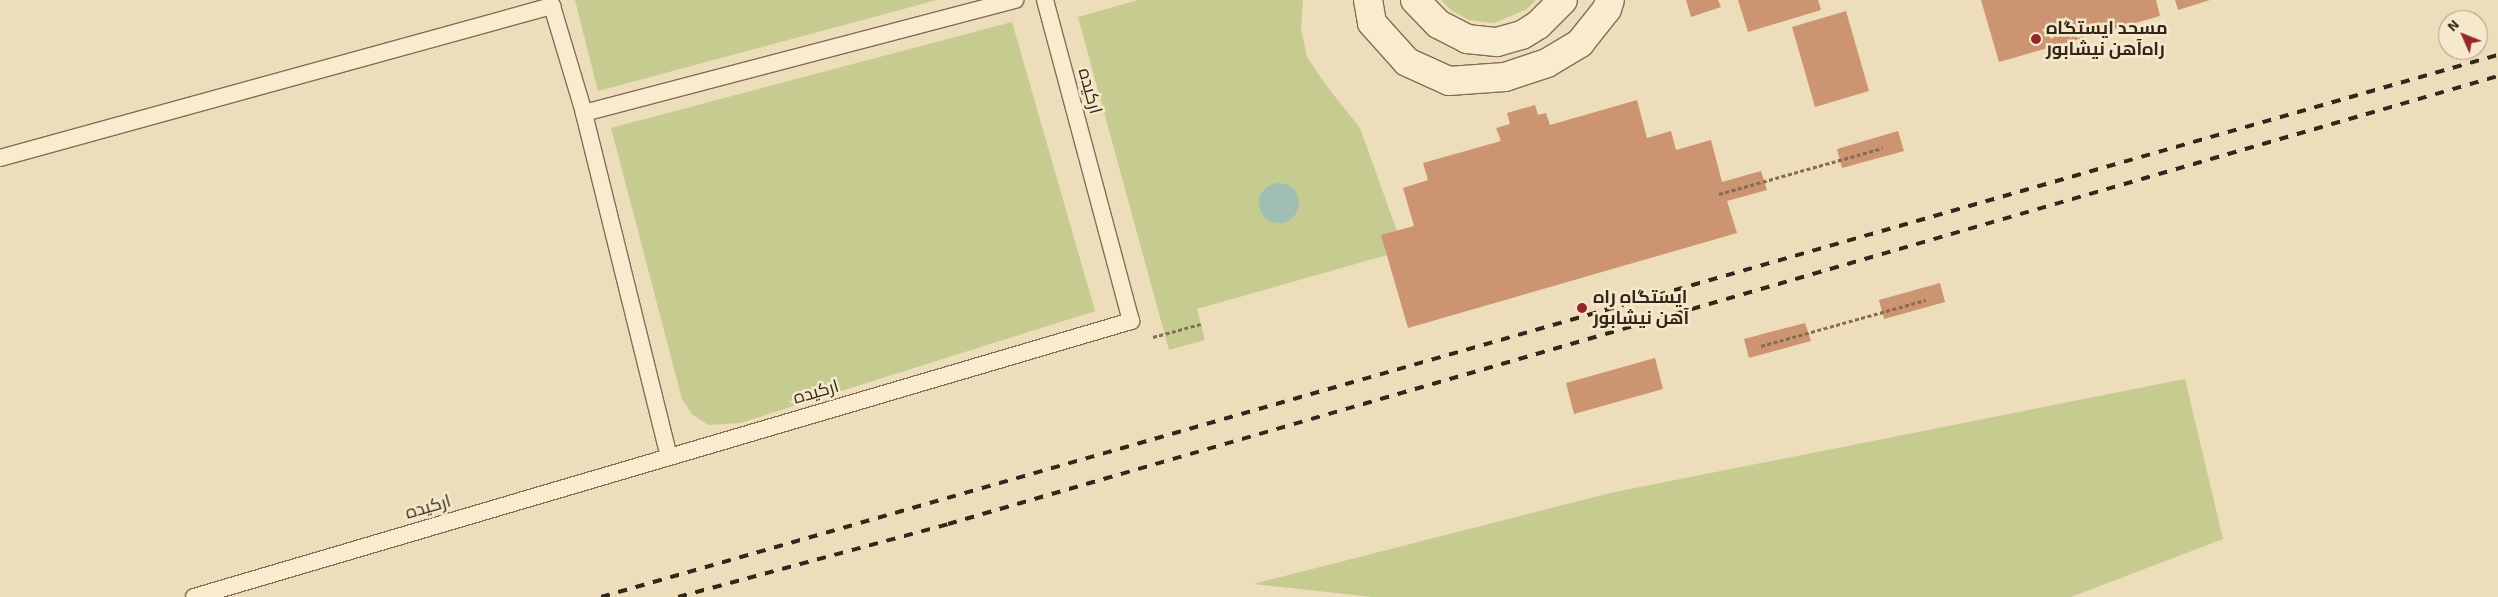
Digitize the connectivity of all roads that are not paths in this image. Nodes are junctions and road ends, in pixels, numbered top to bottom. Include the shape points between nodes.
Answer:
1 (1015, 0) edge
2 (1045, 0) edge
3 (1368, 0) edge
4 (1415, 0) edge
5 (1564, 0) edge
6 (1610, 0) edge
7 (551, 3) edge
8 (584, 113) junction
9 (0, 158) edge
10 (668, 457) junction
11 (194, 597) edge

1 - 8 lane
2 - 10 lane, ارکیده via 1132,320
3 - 6 main road via 1372,23 1407,62 1449,81 1505,77 1547,63 1580,43 1607,9
4 - 5 main road via 1438,24 1467,40 1497,42 1522,35 1538,25
7 - 8 lane
7 - 9 lane
8 - 10 lane
10 - 11 lane, ارکیده

